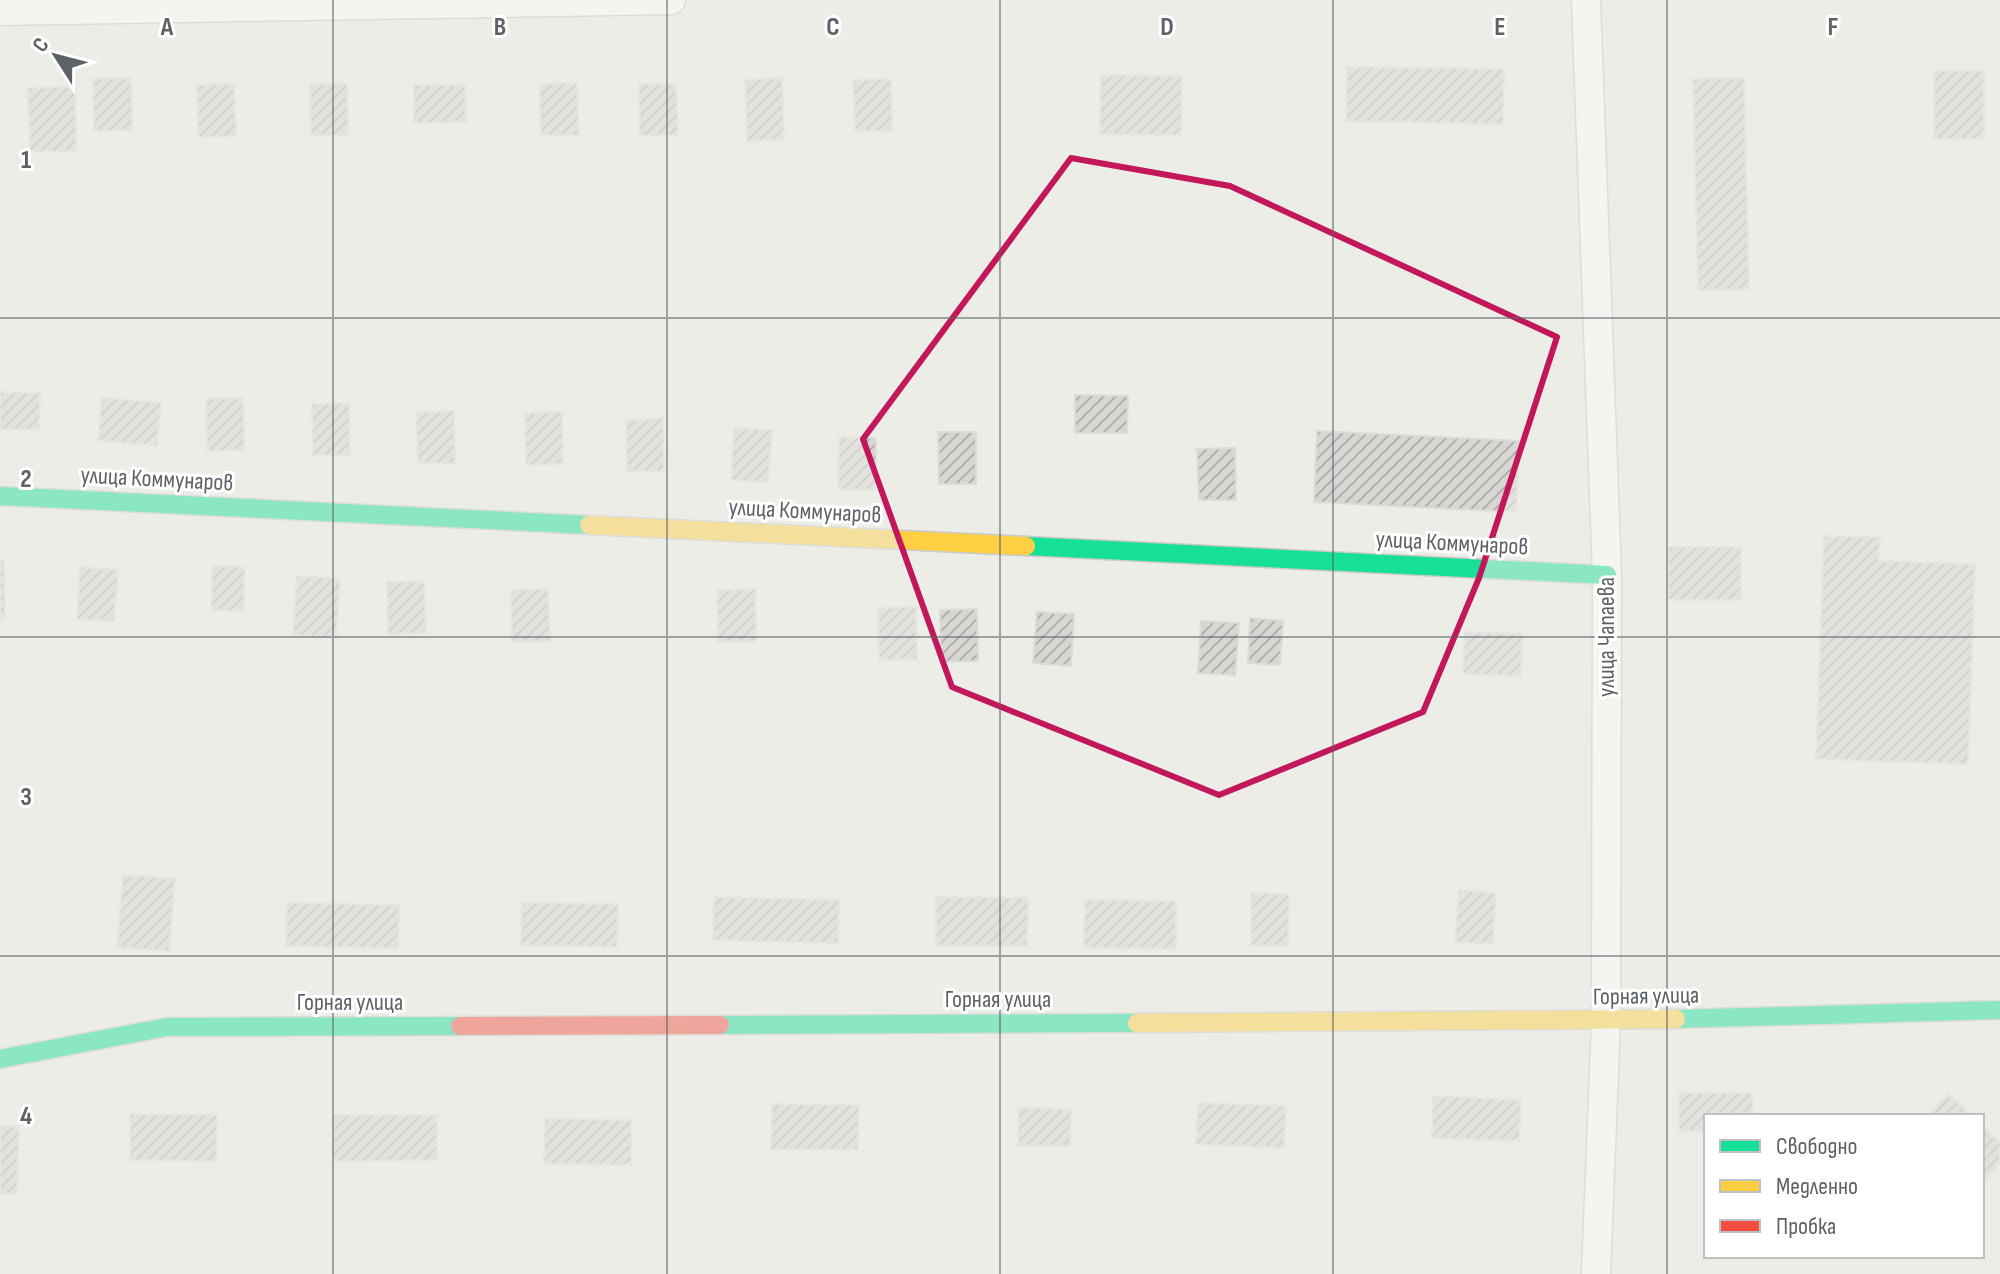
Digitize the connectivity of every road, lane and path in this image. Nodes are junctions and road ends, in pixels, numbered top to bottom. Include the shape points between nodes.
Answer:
1 (671, 0) edge
2 (1586, 0) edge
3 (0, 11) edge
4 (0, 496) edge
5 (1607, 575) junction
6 (2000, 1010) edge
7 (1606, 1021) junction
8 (0, 1059) edge
9 (1596, 1274) edge

1 - 3 street
2 - 5 street, улица Чапаева
4 - 5 street, улица Коммунаров
5 - 7 street, улица Чапаева
6 - 7 street, Горная улица
7 - 8 street, Горная улица via 167,1027
7 - 9 street, улица Чапаева

